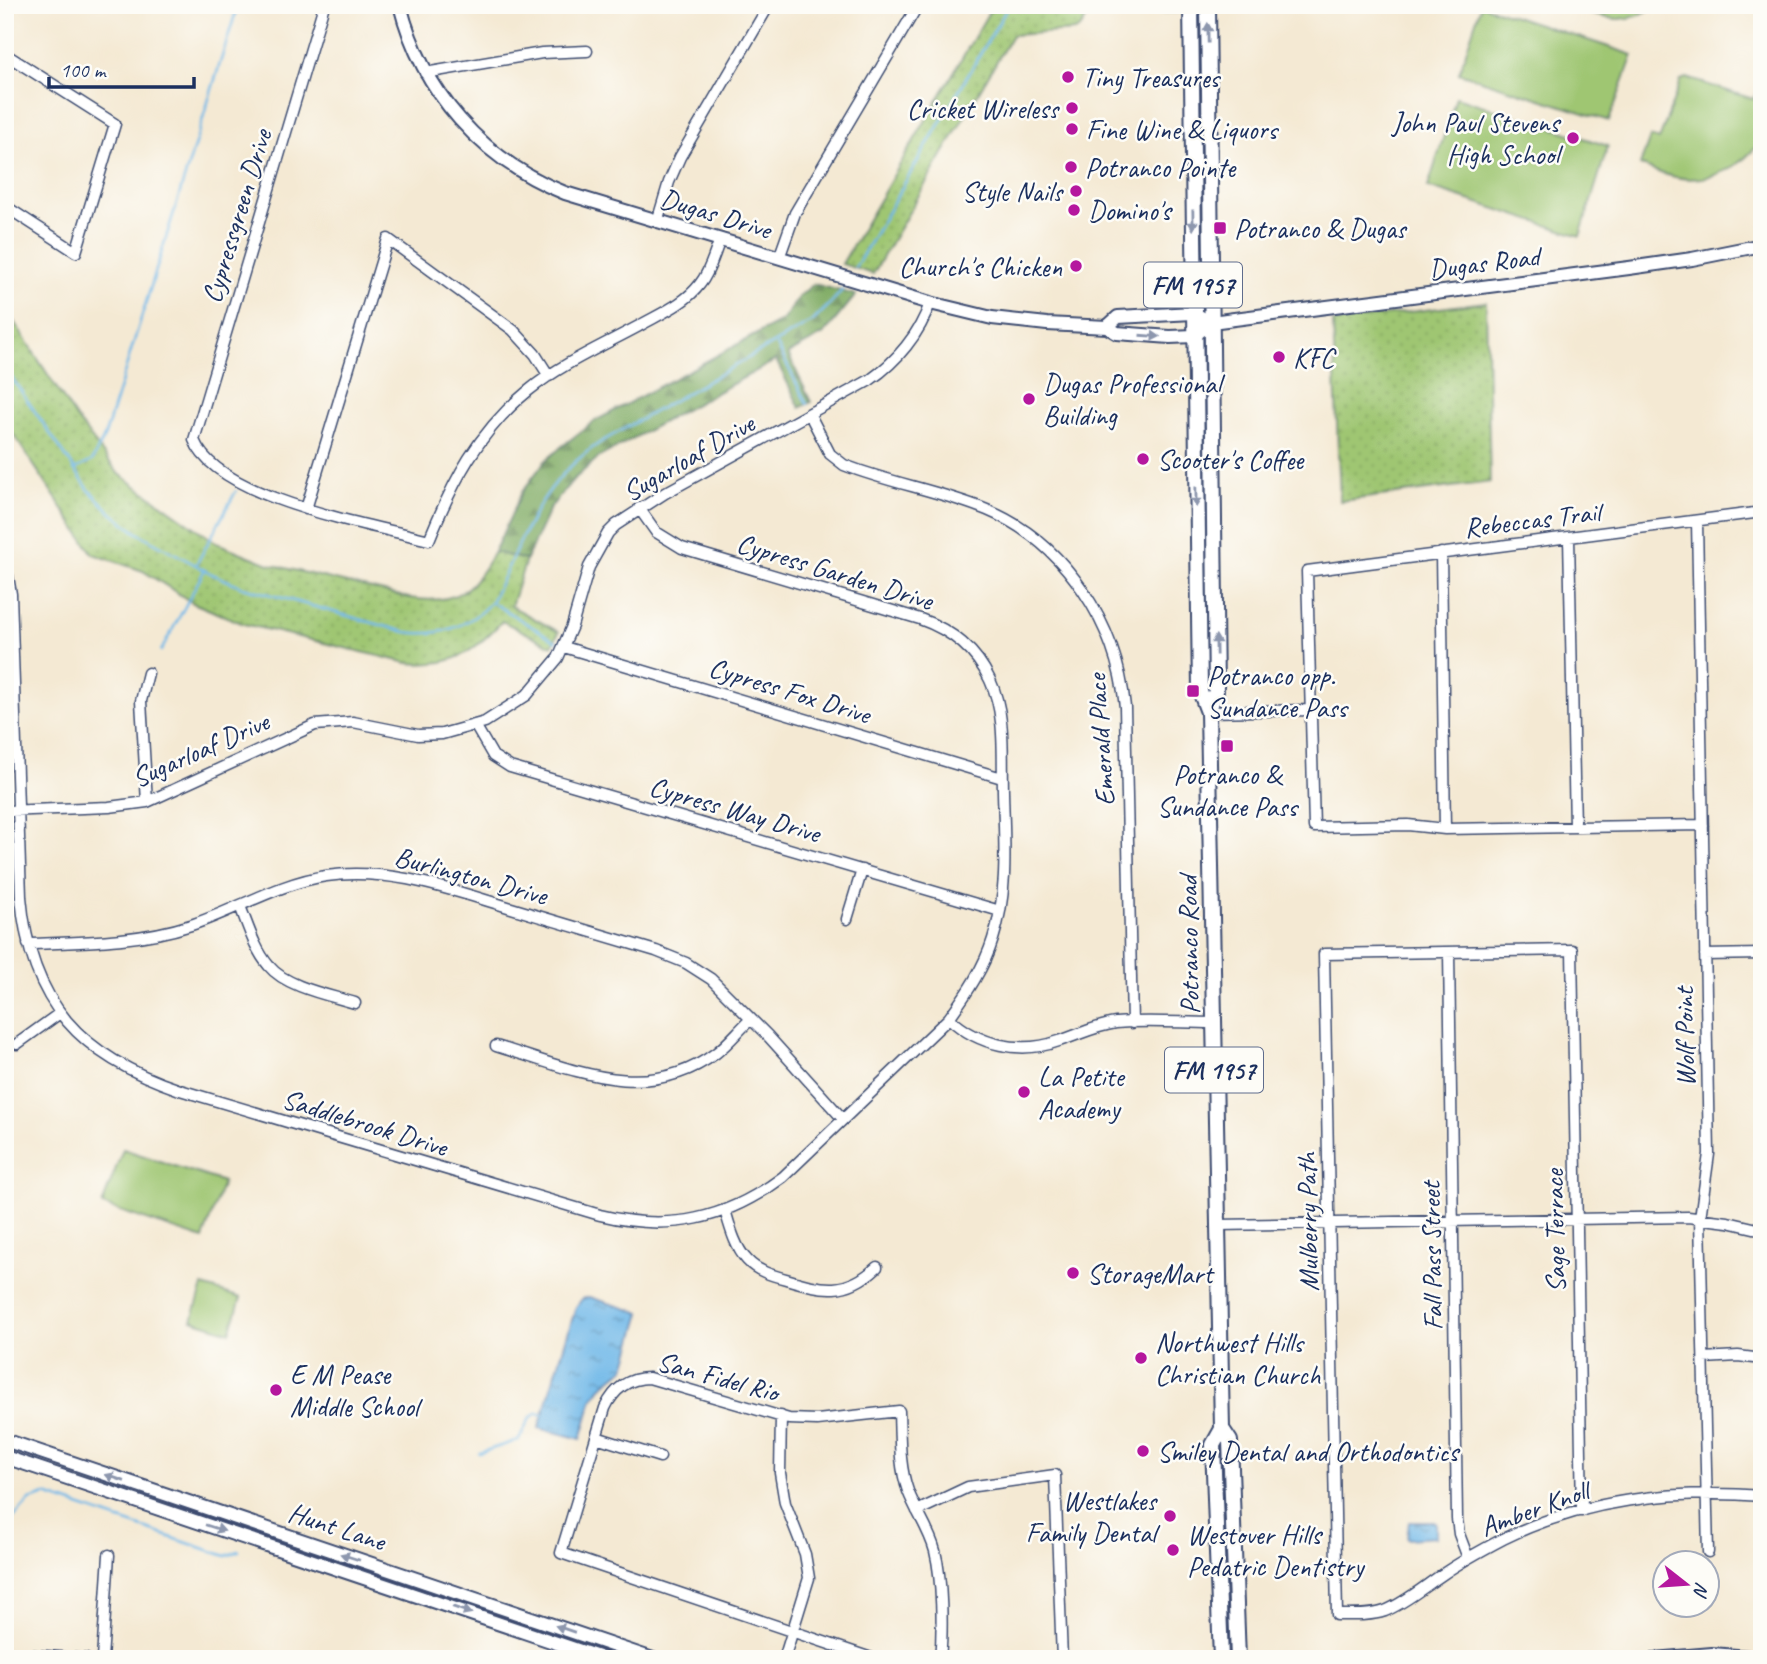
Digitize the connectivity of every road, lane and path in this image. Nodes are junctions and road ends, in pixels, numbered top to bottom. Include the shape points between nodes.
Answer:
1 (324, 5) edge
2 (400, 5) edge
3 (769, 5) edge
4 (918, 5) edge
5 (1191, 5) edge
6 (1208, 5) edge
7 (587, 51) dead end
8 (5, 54) edge
9 (425, 73) junction
10 (5, 206) edge
11 (657, 222) junction
12 (720, 240) junction
13 (1762, 245) edge
14 (779, 258) junction
15 (930, 303) junction
16 (1193, 313) junction
17 (1211, 322) junction
18 (1107, 327) junction
19 (1194, 336) junction
20 (549, 376) junction
21 (810, 415) junction
22 (639, 508) junction
23 (306, 509) junction
24 (1762, 512) edge
25 (1697, 521) junction
26 (1569, 537) junction
27 (1441, 553) junction
28 (5, 559) edge
29 (564, 646) junction
30 (148, 673) dead end
31 (1310, 710) junction
32 (1209, 712) junction
33 (475, 725) junction
34 (1002, 778) junction
35 (147, 802) junction
36 (19, 810) junction
37 (5, 811) edge
38 (1703, 825) junction
39 (1575, 827) junction
40 (1445, 829) junction
41 (862, 870) junction
42 (240, 906) junction
43 (1000, 911) junction
44 (847, 919) dead end
45 (28, 944) junction
46 (1449, 952) junction
47 (1762, 954) edge
48 (1705, 955) junction
49 (355, 1003) dead end
50 (60, 1013) junction
51 (948, 1017) junction
52 (751, 1019) junction
53 (1132, 1023) junction
54 (1213, 1023) junction
55 (17, 1044) dead end
56 (496, 1046) dead end
57 (842, 1118) junction
58 (725, 1210) junction
59 (1700, 1218) junction
60 (1577, 1219) junction
61 (1453, 1220) junction
62 (1330, 1222) junction
63 (1218, 1225) junction
64 (1762, 1230) edge
65 (877, 1268) dead end
66 (1704, 1358) junction
67 (1762, 1359) edge
68 (780, 1416) junction
69 (1222, 1429) junction
70 (596, 1437) junction
71 (5, 1440) edge
72 (5, 1457) edge
73 (660, 1457) dead end
74 (1214, 1473) junction
75 (1707, 1493) junction
76 (1762, 1496) edge
77 (179, 1500) junction
78 (917, 1511) junction
79 (1582, 1511) junction
80 (174, 1515) junction
81 (1708, 1548) edge
82 (109, 1555) dead end
83 (1468, 1558) junction
84 (402, 1574) junction
85 (1234, 1581) junction
86 (397, 1588) junction
87 (1218, 1598) junction
88 (1337, 1615) joint
89 (793, 1631) junction
90 (5, 1653) edge
91 (624, 1654) edge
92 (1762, 1658) edge
93 (86, 1659) edge
94 (102, 1659) edge
95 (604, 1659) edge
96 (653, 1659) edge
97 (784, 1659) edge
98 (874, 1659) edge
99 (940, 1659) edge
100 (1062, 1659) edge
101 (1221, 1659) edge
102 (1236, 1659) edge
103 (1654, 1659) edge

1 - 23 street, Cypressgreen Drive via 194,440 204,457 239,482
2 - 9 street, Dugas Drive
3 - 11 street via 680,157
4 - 14 street via 795,213
5 -> 16 main road, Potranco Road / FM 1957
17 -> 6 main road, Potranco Road / FM 1957
7 - 9 street via 542,53
8 - 10 street via 115,124 76,252
9 - 11 street, Dugas Drive via 456,117 509,164 565,193
11 - 12 street, Dugas Drive
12 - 14 street, Dugas Drive
12 - 20 street via 693,292
13 - 17 street, Dugas Road via 1642,267
14 - 15 street, Dugas Drive
15 - 18 street, Dugas Drive via 1023,323
15 - 21 street, Sugarloaf Drive via 910,341 882,372
16 - 17 street, Dugas Drive
16 - 18 street, Dugas Drive via 1118,317
16 - 19 main road, Potranco Road / FM 1957
17 - 19 street
32 -> 17 main road, Potranco Road / FM 1957 via 1216,691
18 -> 19 street, Dugas Drive via 1118,333
19 -> 32 main road, Potranco Road / FM 1957 via 1200,691
20 - 23 street via 499,418 478,444 449,492 429,540
20 - 23 street via 513,330 388,239
21 - 22 street, Sugarloaf Drive
21 - 53 street, Emerald Place via 830,454 844,465 975,505 1021,529 1066,570 1102,621 1118,665 1125,708
22 - 29 street, Sugarloaf Drive via 616,525 595,554
22 - 34 street, Cypress Garden Drive via 659,534 682,548 920,619 954,636 979,661 995,691 1001,719
24 - 25 street, Rebeccas Trail
25 - 26 street, Rebeccas Trail
25 - 38 street, Wolf Point
26 - 27 street, Rebeccas Trail
26 - 39 street
27 - 31 street, Rebeccas Trail via 1307,571
27 - 40 street
28 - 36 street, Saddlebrook Drive via 11,594
29 - 33 street, Sugarloaf Drive via 527,695
29 - 34 street, Cypress Fox Drive
30 - 35 street via 141,701
31 - 32 street
31 - 40 street via 1314,827
32 - 54 main road, Potranco Road / FM 1957
33 - 35 street, Sugarloaf Drive via 418,735 353,722 315,725
33 - 41 street, Cypress Way Drive via 493,756 510,767
34 - 43 street, Cypress Garden Drive
35 - 36 street, Sugarloaf Drive
36 - 37 street, Sugarloaf Drive
36 - 45 street, Saddlebrook Drive via 21,897
38 - 39 street
38 - 48 street, Wolf Point
39 - 40 street
41 - 43 street, Cypress Way Drive
41 - 44 street
42 - 45 street, Burlington Drive via 149,935
42 - 49 street via 259,951 275,973
42 - 52 street, Burlington Drive via 292,884 326,876 402,877 676,958 711,979
43 - 51 street, Saddlebrook Drive via 980,972
45 - 50 street, Saddlebrook Drive
46 - 60 street, Sage Terrace via 1572,950
46 - 61 street, Fall Pass Street
46 - 62 street, Mulberry Path via 1324,954
47 - 48 street
48 - 59 street, Wolf Point via 1709,1154
50 - 55 street
50 - 58 street, Saddlebrook Drive via 101,1053 145,1078 600,1215 656,1224
51 - 53 street via 982,1040 1018,1047 1043,1046 1099,1026
51 - 57 street, Saddlebrook Drive
52 - 56 street via 704,1060 650,1080 607,1079
52 - 57 street, Burlington Drive
53 - 54 street
54 - 63 main road, Potranco Road / FM 1957
57 - 58 street, Saddlebrook Drive via 783,1177
58 - 65 street via 740,1251 767,1274 830,1289 856,1283
59 - 60 street
59 - 64 street
59 - 66 street, Wolf Point
60 - 61 street
60 - 79 street, Sage Terrace
61 - 62 street
61 - 83 street, Fall Pass Street via 1457,1519
62 - 63 street
62 - 88 street, Mulberry Path
63 - 69 main road, Potranco Road / FM 1957
66 - 67 street
66 - 75 street, Wolf Point
68 - 70 street, San Fidel Rio via 640,1378 613,1394
68 - 78 street, San Fidel Rio via 817,1420 899,1411 902,1468
68 - 89 street via 785,1503 809,1570
69 - 74 main road, Potranco Road / FM 1957 via 1213,1445
69 - 85 main road, Potranco Road / FM 1957 via 1230,1441
70 - 73 street
70 - 89 street, San Fidel Rio via 561,1553
77 -> 71 street, Hunt Lane
72 - 80 street, Hunt Lane
74 - 85 main road via 1223,1478 1226,1548
74 - 87 main road, Potranco Road / FM 1957
75 - 76 street, Amber Knoll
75 - 79 street, Amber Knoll via 1652,1497
75 - 81 street, Wolf Point
77 - 80 street
84 -> 77 street, Hunt Lane
78 - 99 street via 932,1538 939,1573
78 - 100 street via 968,1487 1055,1475
79 - 83 street, Amber Knoll via 1525,1529
80 -> 86 street, Hunt Lane
82 - 94 street
83 - 88 street, Amber Knoll via 1387,1610
84 - 86 street
91 -> 84 street, Hunt Lane
85 - 102 main road, Potranco Road / FM 1957
86 -> 95 street, Hunt Lane
87 - 101 main road, Potranco Road / FM 1957
87 - 102 main road via 1227,1602
89 - 97 street
89 - 98 street
90 - 93 street
91 - 96 street, Hunt Lane
92 - 103 street via 1712,1654

